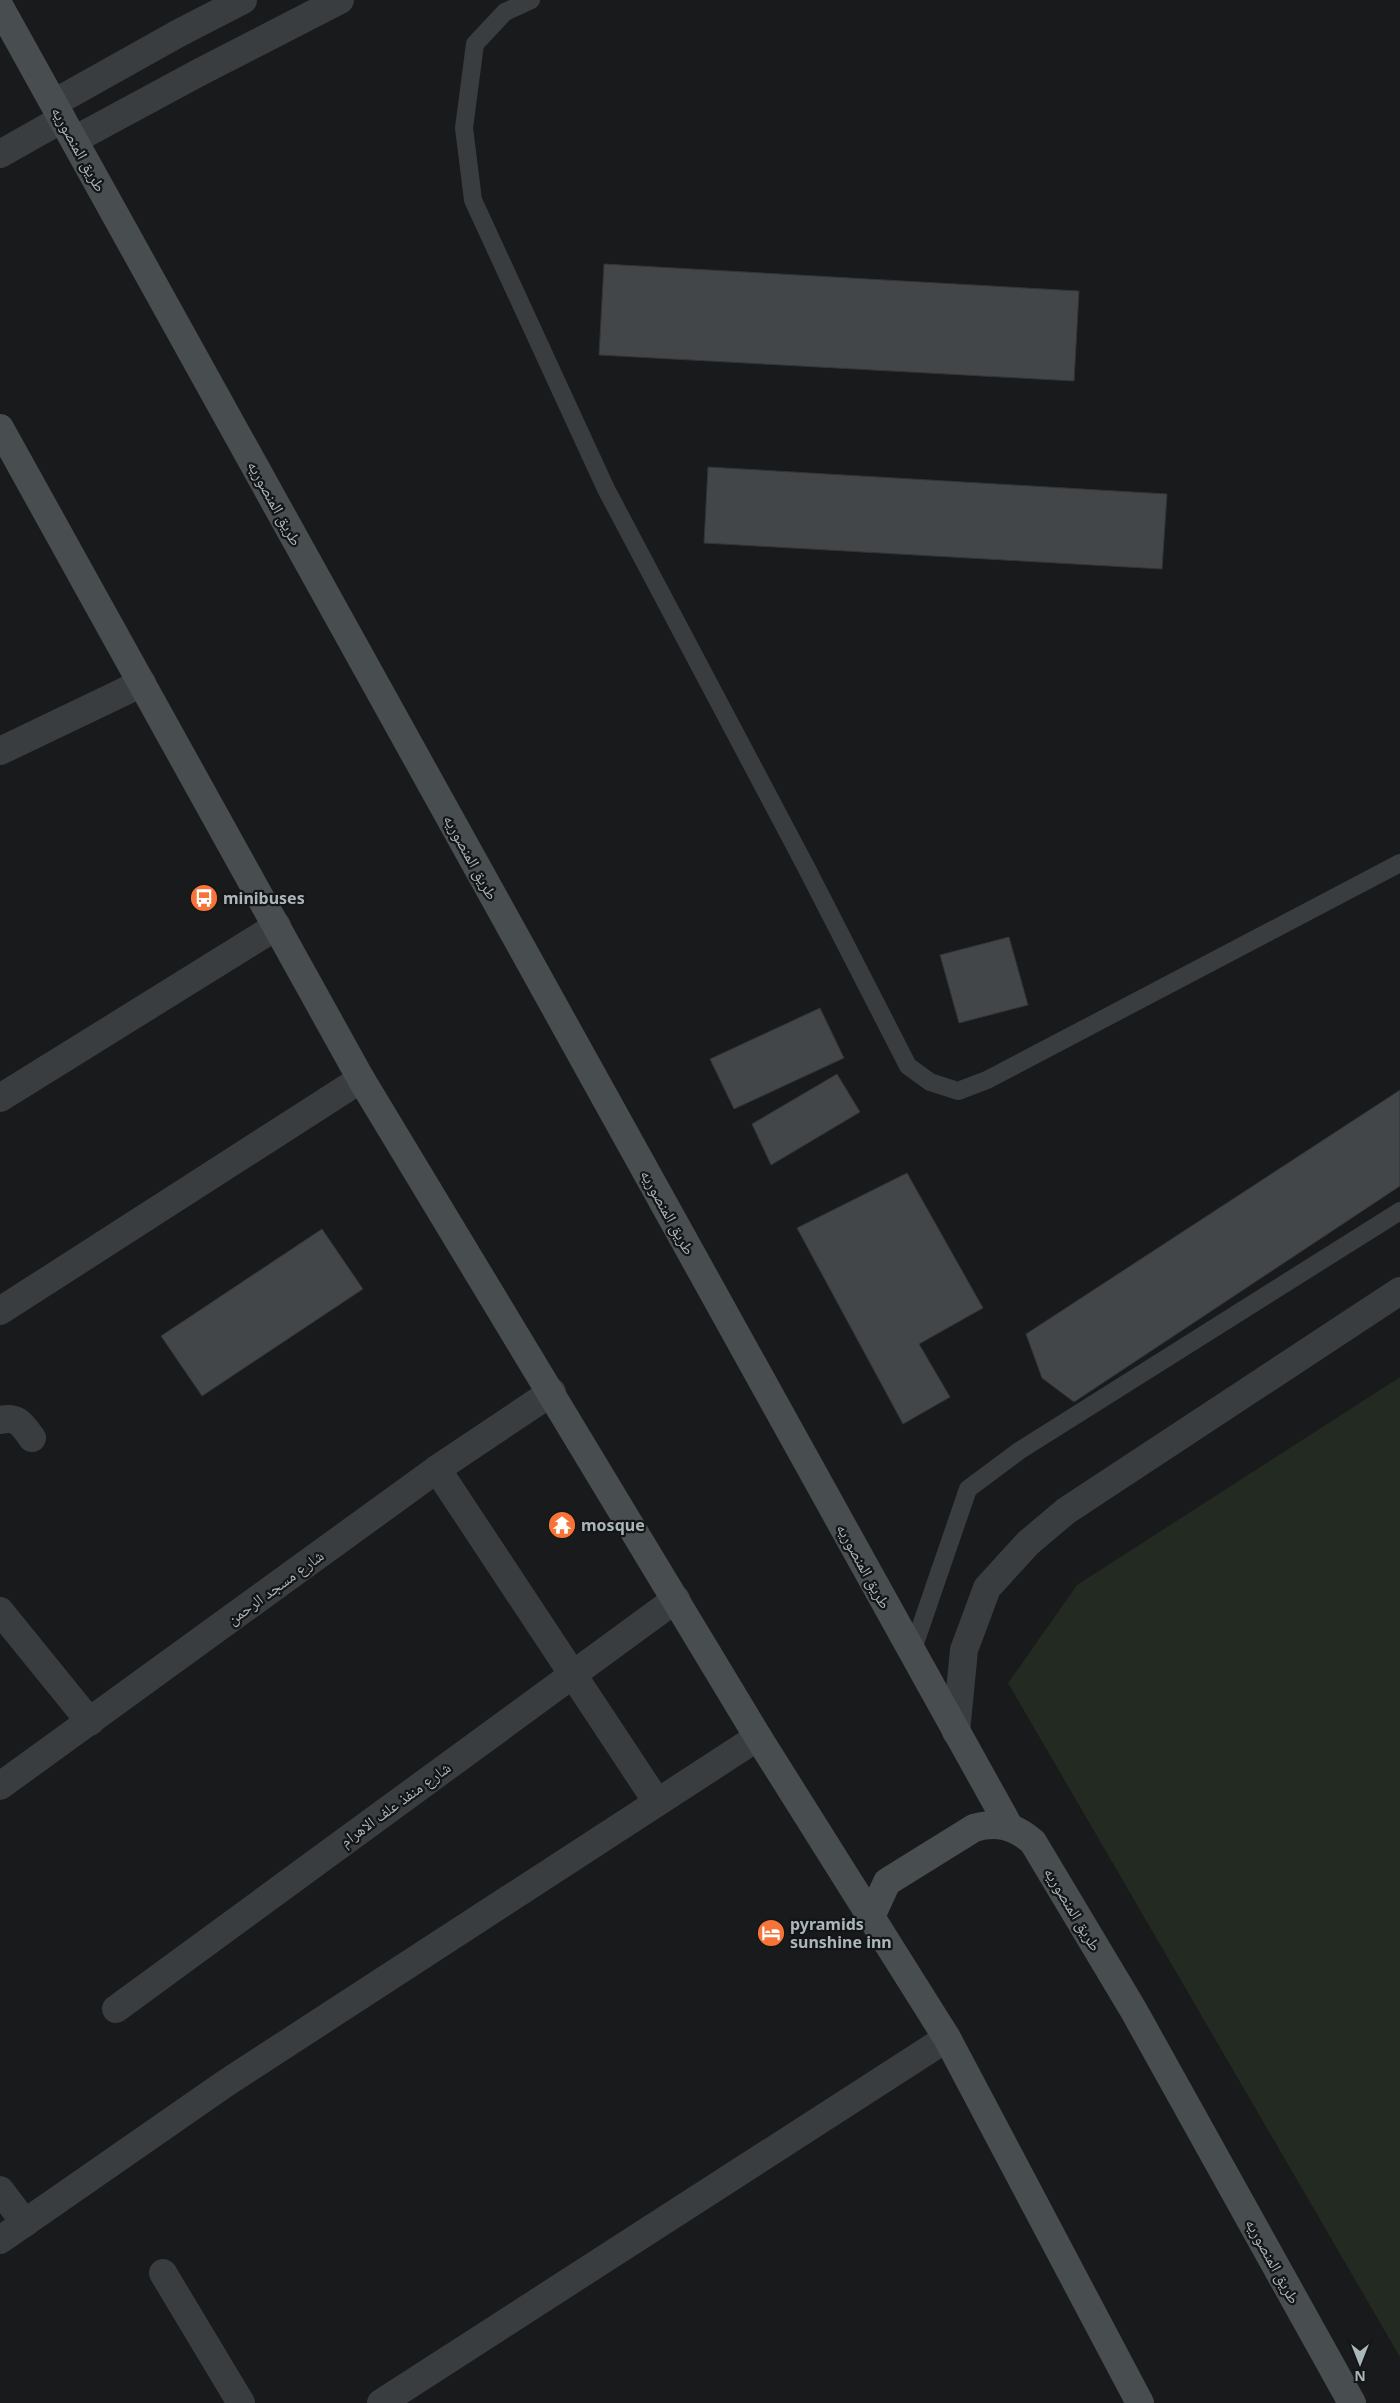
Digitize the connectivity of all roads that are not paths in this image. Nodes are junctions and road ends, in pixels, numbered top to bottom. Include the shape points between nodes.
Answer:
1 (243, 0) edge
2 (340, 0) edge
3 (531, 0) edge
4 (0, 7) edge
5 (303, 8) edge
6 (179, 33) junction
7 (200, 72) junction
8 (63, 121) junction
9 (0, 154) edge
10 (0, 428) edge
11 (142, 683) junction
12 (0, 751) edge
13 (1400, 863) edge
14 (278, 926) junction
15 (361, 1078) junction
16 (0, 1098) edge
17 (1400, 1211) edge
18 (1400, 1291) edge
19 (0, 1311) edge
20 (552, 1392) junction
21 (0, 1420) edge
22 (32, 1438) dead end
23 (437, 1469) junction
24 (676, 1599) junction
25 (0, 1611) edge
26 (912, 1652) junction
27 (574, 1672) junction
28 (90, 1722) junction
29 (956, 1732) junction
30 (758, 1737) junction
31 (0, 1786) edge
32 (657, 1802) junction
33 (1009, 1826) junction
34 (871, 1918) junction
35 (116, 2009) dead end
36 (947, 2038) junction
37 (0, 2190) edge
38 (25, 2223) junction
39 (0, 2240) edge
40 (163, 2273) dead end
41 (241, 2403) edge
42 (381, 2403) edge
43 (1140, 2403) edge
44 (1352, 2403) edge

1 - 6 street
2 - 5 street
3 - 13 lane via 505,12 475,44 464,128 473,200 606,488 908,1066 930,1082 958,1091 987,1080
4 - 8 main road, طريق المنصوريه
5 - 7 street
6 - 7 street
6 - 8 street
7 - 8 street
8 - 9 street
8 - 26 main road, طريق المنصوريه
10 - 11 main road
11 - 12 street
11 - 14 main road
14 - 15 main road
14 - 16 street
15 - 19 street
15 - 20 main road
17 - 26 lane via 1019,1451 968,1489
18 - 29 street via 1066,1511 1028,1543 987,1588 964,1650
20 - 23 street, شارع مسجد الرحمن
20 - 24 main road
21 - 22 street via 16,1418
23 - 27 street
23 - 28 street, شارع مسجد الرحمن
24 - 27 street, شارع منفذ علف الاهرام
24 - 30 main road
25 - 28 street
26 - 29 main road, طريق المنصوريه
27 - 32 street
27 - 35 street, شارع منفذ علف الاهرام
28 - 31 street, شارع مسجد الرحمن
29 - 33 main road, طريق المنصوريه
30 - 32 street
30 - 34 main road
32 - 38 street via 226,2083
33 - 34 main road via 985,1824 974,1828 887,1882
33 - 44 main road, طريق المنصوريه via 1032,1842 1134,2011
34 - 36 main road
36 - 42 street
36 - 43 main road
37 - 38 street
38 - 39 street
40 - 41 street

